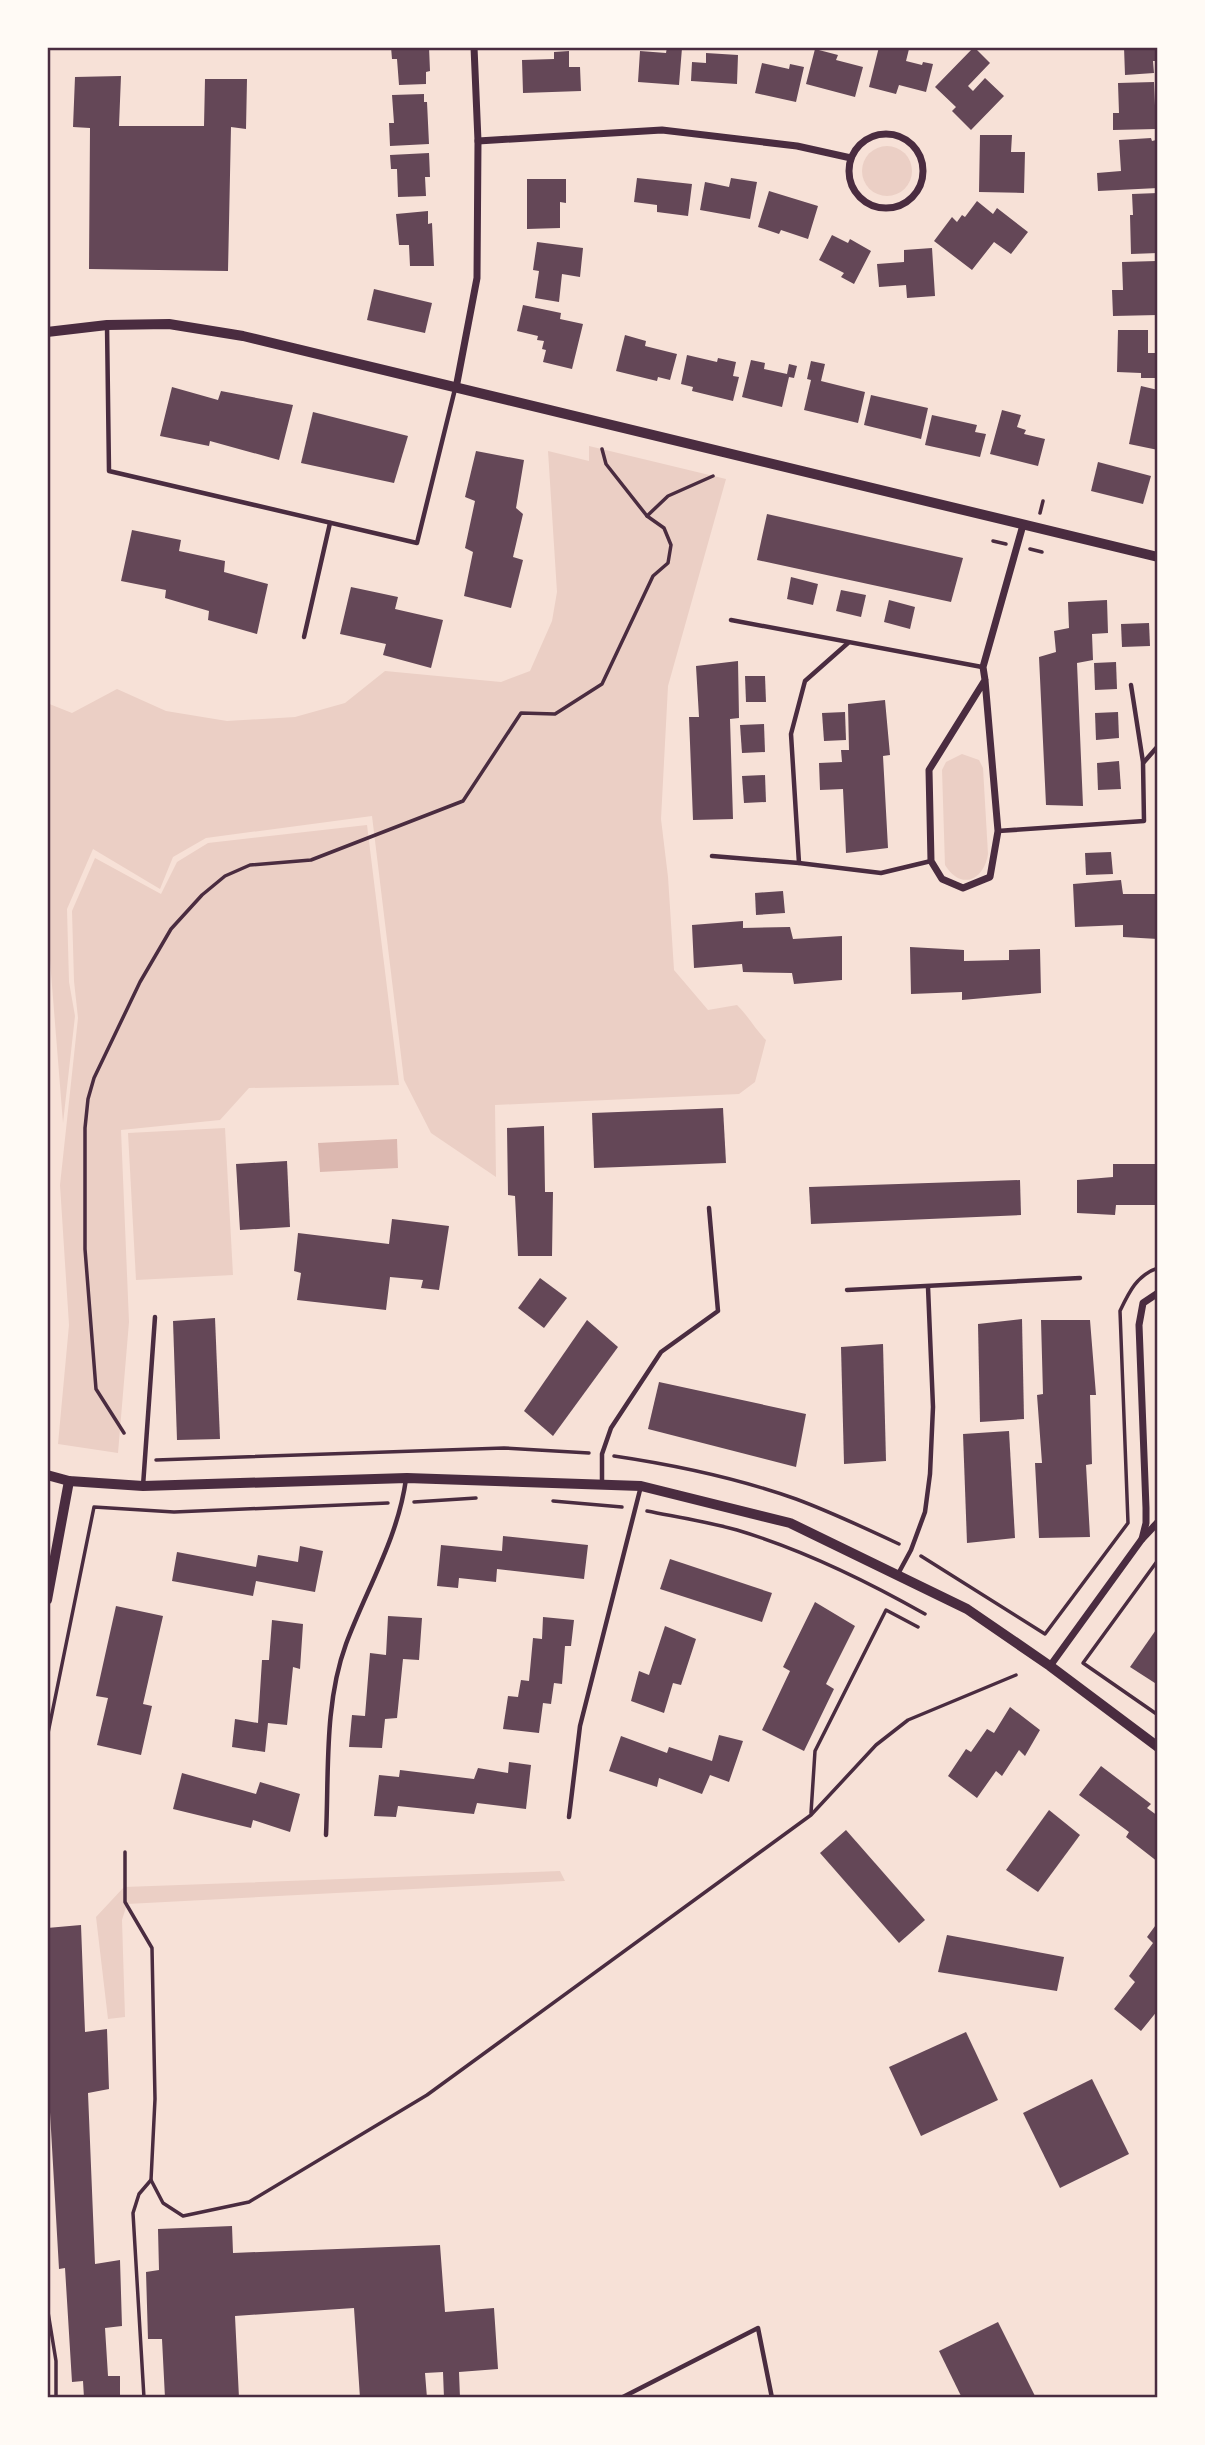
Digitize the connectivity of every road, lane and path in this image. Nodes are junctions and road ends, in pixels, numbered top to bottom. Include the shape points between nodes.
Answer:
1 (474, 47) edge
2 (478, 141) junction
3 (851, 158) junction
4 (107, 325) junction
5 (47, 332) edge
6 (456, 388) junction
7 (602, 449) dead end
8 (713, 476) dead end
9 (647, 516) junction
10 (330, 523) junction
11 (1023, 525) junction
12 (1158, 557) edge
13 (731, 620) dead end
14 (304, 637) dead end
15 (848, 642) junction
16 (983, 667) junction
17 (985, 680) junction
18 (1131, 685) dead end
19 (1158, 746) edge
20 (1143, 762) junction
21 (998, 831) junction
22 (712, 856) dead end
23 (931, 860) junction
24 (800, 863) junction
25 (709, 1208) dead end
26 (1158, 1268) edge
27 (1080, 1278) dead end
28 (928, 1287) junction
29 (846, 1290) dead end
30 (1158, 1293) edge
31 (155, 1317) dead end
32 (124, 1433) dead end
33 (602, 1454) junction
34 (143, 1460) junction
35 (47, 1475) edge
36 (407, 1478) junction
37 (69, 1481) junction
38 (602, 1484) junction
39 (143, 1486) junction
40 (641, 1486) junction
41 (479, 1498) dead end
42 (543, 1500) dead end
43 (403, 1502) junction
44 (637, 1509) junction
45 (1158, 1522) edge
46 (1142, 1539) junction
47 (911, 1550) junction
48 (1158, 1560) edge
49 (897, 1574) junction
50 (47, 1601) edge
51 (925, 1614) dead end
52 (918, 1628) dead end
53 (1050, 1667) junction
54 (1016, 1675) dead end
55 (1158, 1715) edge
56 (47, 1738) edge
57 (1158, 1747) edge
58 (811, 1815) junction
59 (569, 1817) dead end
60 (326, 1835) dead end
61 (125, 1852) dead end
62 (151, 2180) junction
63 (47, 2306) edge
64 (56, 2398) edge
65 (144, 2398) edge
66 (621, 2398) edge
67 (772, 2398) edge

1 - 2 street
2 - 3 street via 662,130 797,146
2 - 6 street via 477,278
3 - 3 street via 852,187 873,206 901,205 918,191 923,180 920,155 903,137 878,134 857,147
4 - 5 street
4 - 6 street via 169,324 243,337
4 - 10 lane via 109,471
6 - 10 lane via 417,543
6 - 11 street
7 - 9 path via 606,464
8 - 9 path via 668,496
9 - 32 path via 664,528 671,545 668,563 653,576 602,684 555,714 521,713 463,801 319,858 250,865 225,876 171,929 140,982 94,1078 85,1128 85,1250 96,1389
10 - 14 lane
11 - 12 street
11 - 16 street
13 - 15 lane
15 - 16 lane
15 - 24 lane via 806,681 791,734
16 - 17 street
17 - 21 street
17 - 23 street via 929,770
18 - 20 lane
19 - 20 lane
20 - 21 lane via 1144,821
21 - 23 street via 990,877 963,888 942,879
22 - 24 lane
23 - 24 lane via 881,873
25 - 33 lane via 718,1311 662,1352 611,1428
26 - 47 path via 1136,1282 1121,1311 1128,1523 1045,1634
27 - 28 lane
28 - 29 lane
28 - 47 lane via 933,1407 930,1474 925,1512
30 - 46 street via 1143,1303 1139,1325 1146,1508
31 - 34 lane
33 - 34 path via 504,1448
33 - 38 lane
33 - 47 path via 702,1473 797,1500
34 - 39 lane
35 - 37 street
36 - 38 street
36 - 39 street
36 - 43 lane
37 - 39 street
37 - 50 street
38 - 40 street
40 - 44 lane
40 - 49 street via 790,1523
41 - 43 path
42 - 44 path
43 - 56 path via 174,1512 94,1507
43 - 60 lane via 346,1645 336,1682
44 - 51 path via 736,1530 803,1553
44 - 59 lane via 580,1726
45 - 46 street
46 - 53 street
47 - 49 lane
48 - 55 path via 1083,1662
49 - 53 street via 967,1609
52 - 58 path via 886,1610 815,1751
53 - 57 street
54 - 58 path via 908,1720 876,1745
58 - 62 path via 427,2095 249,2202 183,2216 163,2203
61 - 62 path via 125,1902 152,1948 155,1982
62 - 65 path via 139,2194 133,2213
63 - 64 path via 56,2361
66 - 67 lane via 758,2328

